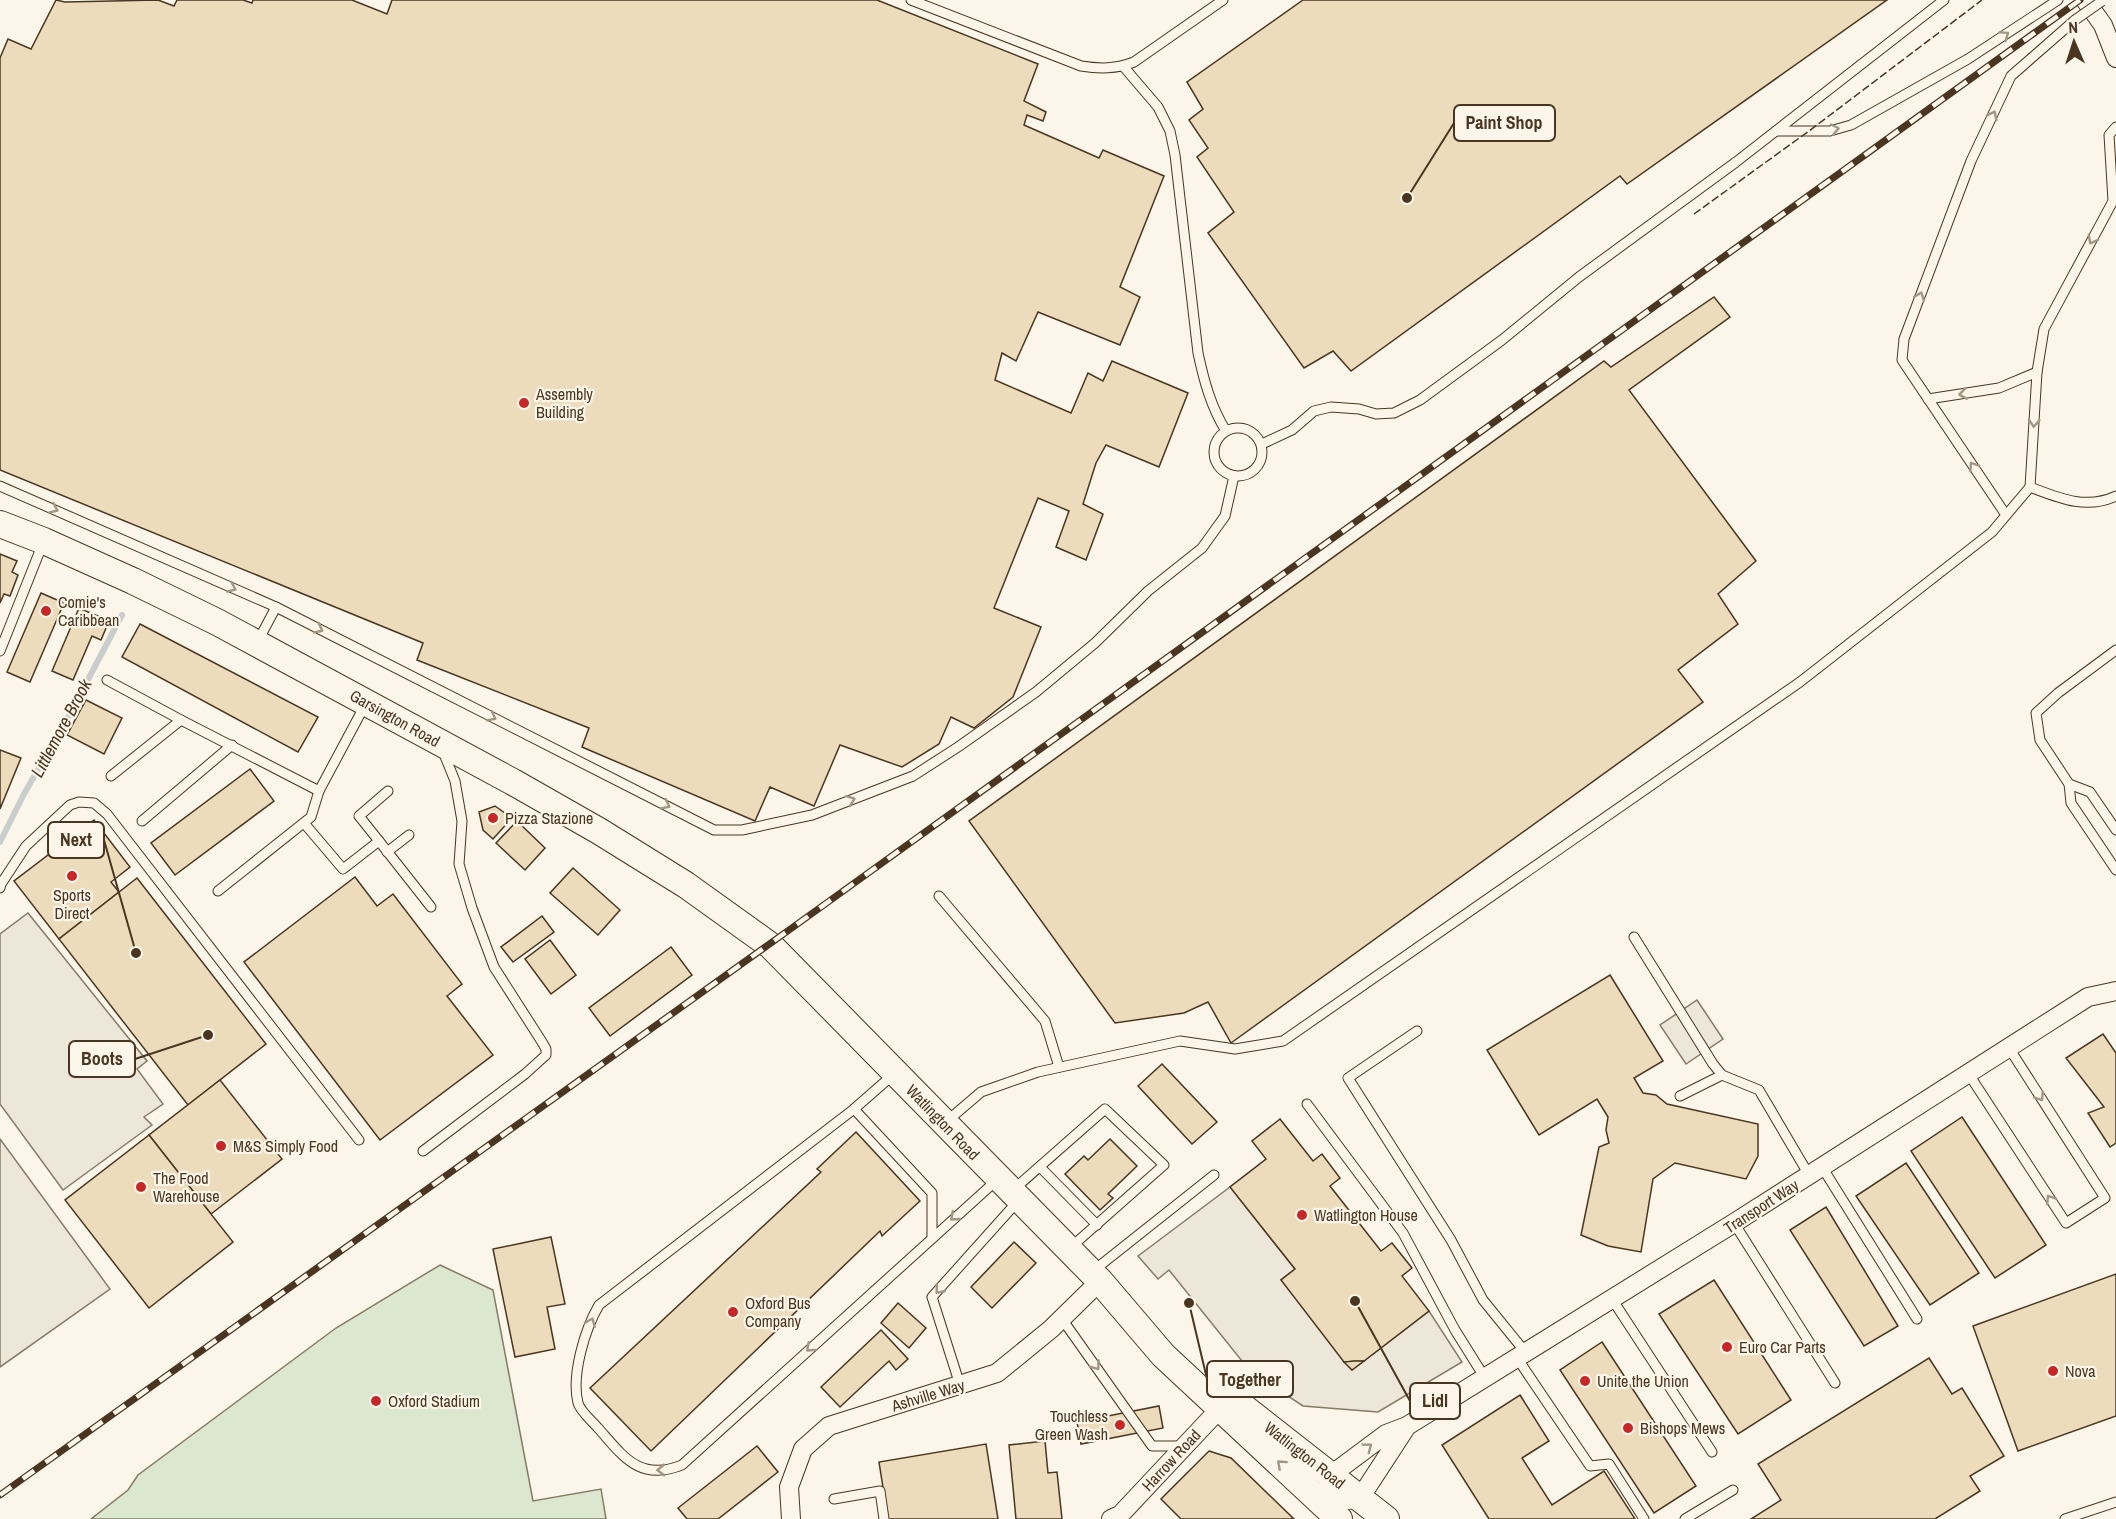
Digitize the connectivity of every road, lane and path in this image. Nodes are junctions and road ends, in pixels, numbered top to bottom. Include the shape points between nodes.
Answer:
1 (911, 0) edge
2 (1223, 0) edge
3 (1944, 0) edge
4 (2058, 0) edge
5 (2085, 0) edge
6 (2103, 0) edge
7 (2116, 58) edge
8 (1124, 66) junction
9 (2116, 127) edge
10 (1776, 131) junction
11 (2037, 372) junction
12 (1928, 399) junction
13 (1226, 431) junction
14 (1262, 444) junction
15 (1234, 476) junction
16 (0, 486) edge
17 (2030, 487) junction
18 (2116, 496) edge
19 (2006, 515) junction
20 (0, 524) edge
21 (44, 541) junction
22 (273, 611) junction
23 (3, 637) edge
24 (257, 643) junction
25 (2116, 650) edge
26 (0, 651) edge
27 (106, 680) dead end
28 (366, 703) junction
29 (181, 720) junction
30 (441, 744) junction
31 (232, 745) junction
32 (111, 776) dead end
33 (2069, 784) junction
34 (319, 790) junction
35 (388, 791) dead end
36 (142, 821) dead end
37 (304, 823) junction
38 (2116, 830) edge
39 (409, 835) dead end
40 (379, 841) junction
41 (387, 852) junction
42 (2116, 870) edge
43 (0, 888) edge
44 (218, 891) dead end
45 (939, 896) dead end
46 (431, 907) dead end
47 (1634, 937) dead end
48 (771, 946) joint
49 (2116, 991) edge
50 (1417, 1031) dead end
51 (2008, 1048) junction
52 (1059, 1067) junction
53 (895, 1072) junction
54 (1968, 1073) junction
55 (1722, 1075) junction
56 (1680, 1096) dead end
57 (1307, 1104) dead end
58 (854, 1109) junction
59 (944, 1123) junction
60 (359, 1140) dead end
61 (423, 1151) dead end
62 (1040, 1167) junction
63 (1815, 1171) junction
64 (1214, 1175) dead end
65 (1010, 1190) junction
66 (1734, 1223) junction
67 (1097, 1225) junction
68 (932, 1236) junction
69 (1068, 1250) junction
70 (1102, 1284) junction
71 (1612, 1299) junction
72 (1062, 1319) junction
73 (1917, 1319) dead end
74 (1521, 1355) junction
75 (1485, 1378) junction
76 (1835, 1383) dead end
77 (960, 1385) junction
78 (1225, 1402) junction
79 (1407, 1426) junction
80 (1184, 1446) junction
81 (1712, 1452) dead end
82 (1331, 1475) junction
83 (1733, 1490) dead end
84 (1360, 1498) junction
85 (834, 1499) dead end
86 (2116, 1502) edge
87 (1331, 1512) edge
88 (1119, 1518) edge
89 (791, 1519) edge
90 (884, 1519) edge
91 (1386, 1519) edge
92 (1644, 1519) edge
93 (1685, 1519) edge
94 (2065, 1519) edge

1 - 8 lane via 1081,66
2 - 8 lane
3 - 10 lane
10 -> 4 lane via 1830,131 1851,125 1968,59
5 - 7 street via 2103,25
12 -> 6 lane, bridge via 1902,360 1904,339 1971,161 2011,76
8 - 13 lane via 1158,107 1170,131 1203,380
9 -> 11 lane via 2109,135 2113,201 2044,329
10 - 14 lane via 1420,400 1394,413 1331,407 1314,411 1292,430
11 -> 12 lane via 1999,388
11 -> 17 lane
19 -> 12 lane
13 - 14 lane via 1247,429
13 - 15 lane via 1216,442 1214,456 1221,469
14 - 15 lane via 1257,467 1247,475
22 -> 15 lane via 714,830 742,830 812,815 913,776 1036,692 1202,548 1225,516
16 -> 22 lane
17 - 18 lane via 2065,501 2102,502
17 - 19 lane
19 - 52 lane via 1992,532 1800,682 1283,1041 1234,1049 1180,1041
20 - 21 main road, Garsington Road
21 - 23 lane
21 - 24 main road, Garsington Road
22 - 24 lane
23 - 26 lane
24 - 28 main road, Garsington Road
25 - 33 lane via 2036,712 2040,740
27 - 29 lane
28 - 30 main road, Garsington Road
28 - 34 lane
29 - 31 lane
29 - 32 lane
30 - 48 main road, Garsington Road via 598,831 686,885
30 - 61 lane via 455,781 462,821 459,864 472,908 494,967 542,1042 546,1055
31 - 34 lane
31 - 36 lane
33 - 38 lane via 2090,792
33 - 42 lane via 2071,803
34 - 37 lane via 311,818
35 - 40 lane via 359,816
37 - 40 lane via 343,869
37 - 44 lane
39 - 41 lane
40 - 41 lane
41 - 46 lane
43 - 60 lane via 26,846 70,805 94,803 114,823
45 - 52 lane via 1045,1021
47 - 55 lane
48 - 53 main road, Watlington Road
49 - 51 street, Transport Way via 2088,997
50 - 74 lane via 1347,1078
51 - 54 street, Transport Way
51 -> 54 lane via 2105,1198 2066,1223
52 - 59 lane via 981,1092
53 - 58 lane
53 - 59 main road, Watlington Road
54 - 63 street, Transport Way
55 - 56 lane
55 - 63 lane via 1759,1090
57 - 75 lane via 1403,1233
58 - 68 lane via 932,1193
68 -> 58 lane via 681,1465 668,1471 630,1464 578,1405 579,1363 589,1322 599,1305
59 - 65 main road, Watlington Road
62 - 65 lane
62 - 67 lane
62 - 67 lane via 1105,1109 1164,1165
63 - 66 street, Transport Way
63 - 73 lane
64 - 70 lane
65 -> 68 lane
65 - 69 main road, Watlington Road
65 -> 77 lane via 932,1297
66 - 71 street, Transport Way
66 - 76 lane
67 - 69 lane
69 - 70 main road, Watlington Road
70 - 72 street, Ashville Way
70 - 78 main road, Watlington Road
71 - 74 street, Transport Way
71 - 81 lane
72 - 77 street, Ashville Way via 997,1373
72 -> 80 lane via 1152,1446
74 - 75 street, Transport Way
74 - 92 lane via 1590,1466 1609,1464
75 - 79 street, Transport Way
77 - 89 street, Ashville Way via 829,1426 803,1449 789,1487
78 - 80 street, Harrow Road
78 - 82 main road, Watlington Road
87 -> 78 main road, Watlington Road
82 -> 79 street, Transport Way via 1386,1434
79 - 84 street, Transport Way
80 - 88 street, Harrow Road
82 - 84 main road, Watlington Road
82 - 87 street
83 - 93 lane
84 - 87 street
84 - 91 main road, Watlington Road
85 - 90 lane via 880,1491
86 - 94 lane

